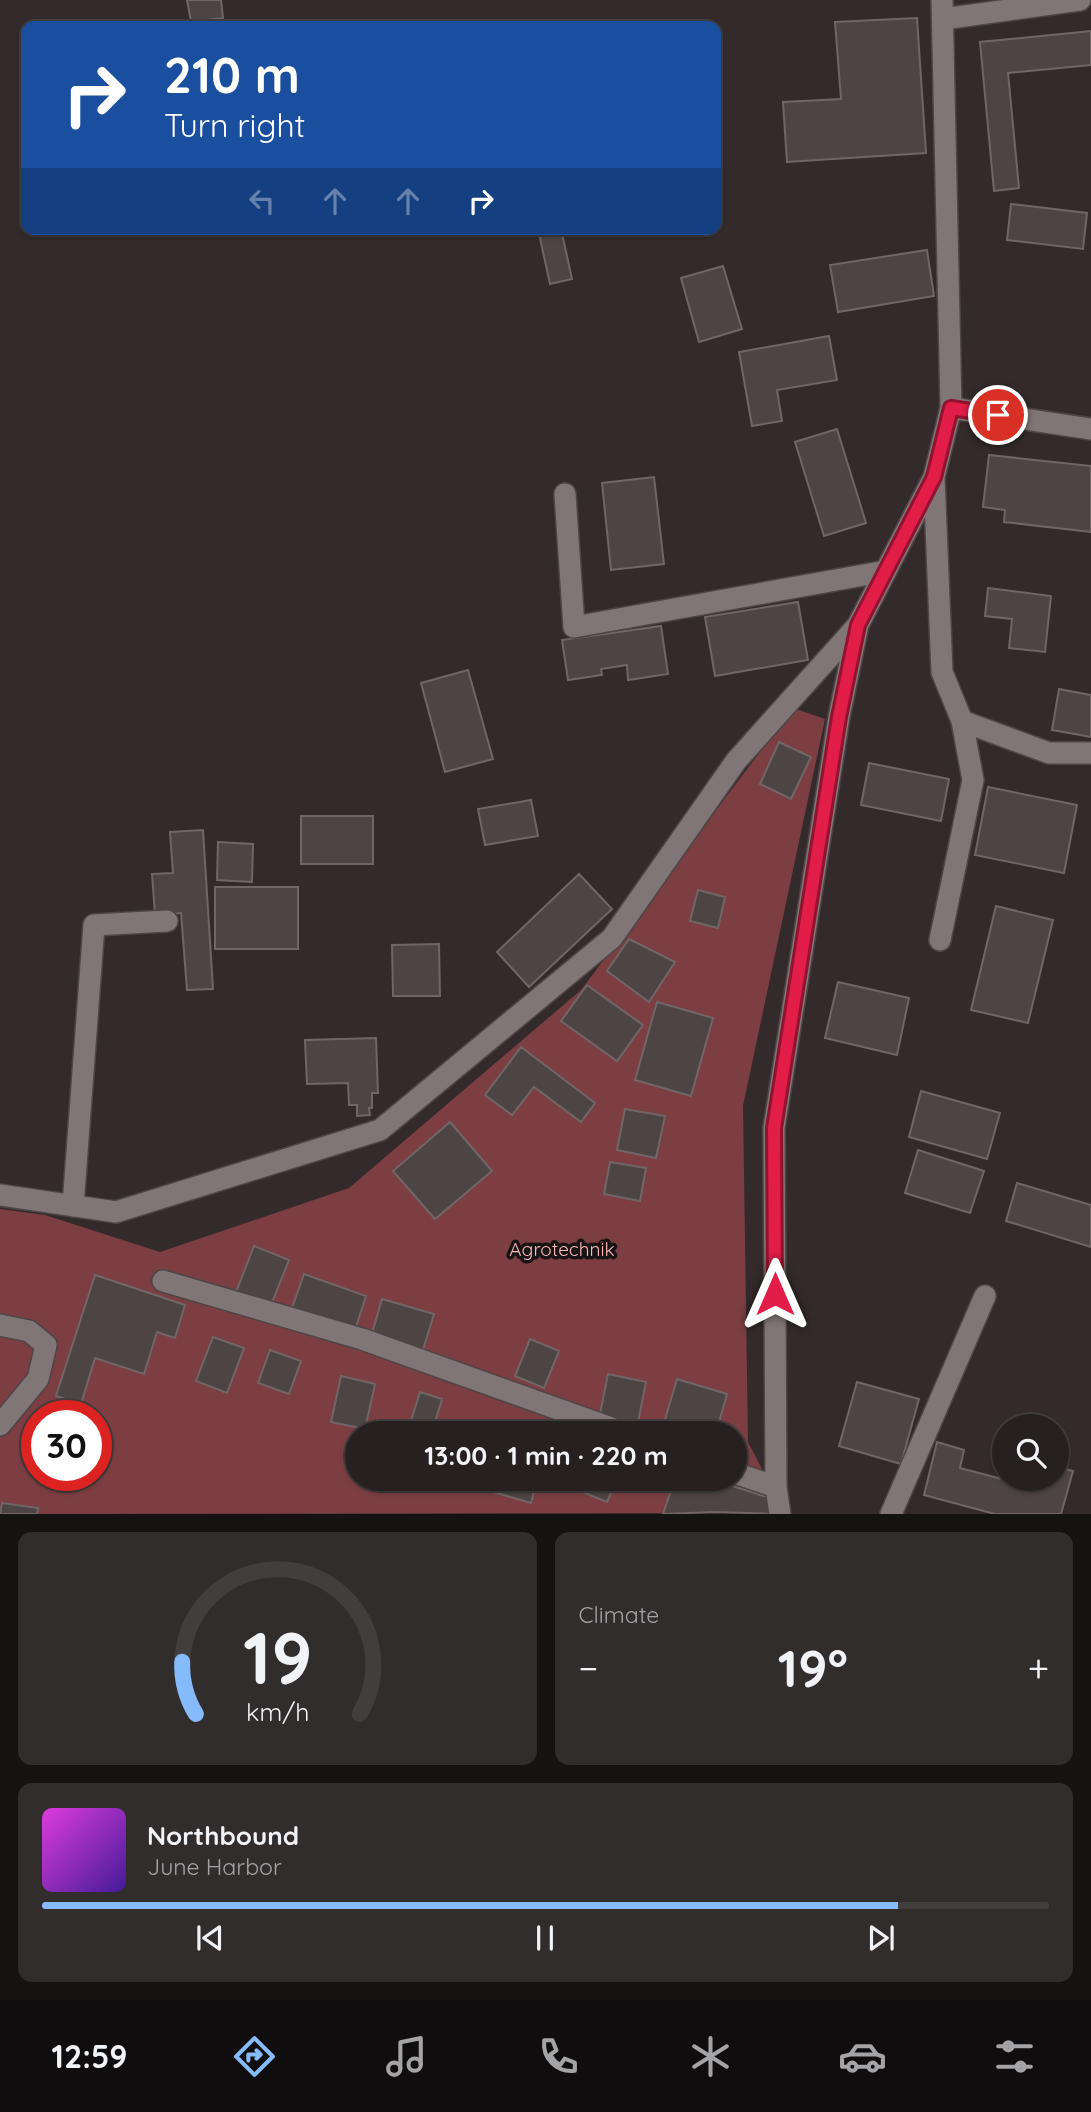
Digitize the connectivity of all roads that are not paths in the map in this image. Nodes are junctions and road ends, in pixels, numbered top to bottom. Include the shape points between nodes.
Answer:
1 (1080, 0) edge
2 (942, 10) edge
3 (951, 408) junction
4 (1091, 429) edge
5 (934, 477) junction
6 (565, 494) dead end
7 (886, 571) junction
8 (858, 625) junction
9 (962, 720) junction
10 (1091, 753) edge
11 (167, 921) dead end
12 (940, 940) dead end
13 (0, 1195) edge
14 (73, 1206) junction
15 (163, 1280) dead end
16 (985, 1296) dead end
17 (0, 1325) edge
18 (591, 1421) edge
19 (0, 1425) edge
20 (747, 1477) edge
21 (776, 1488) junction
22 (780, 1514) edge
23 (891, 1514) edge

1 - 2 street
2 - 3 street
3 - 4 street
3 - 5 street
5 - 7 street
5 - 9 street via 942,672
6 - 7 street via 574,627
7 - 8 street
8 - 14 street via 736,761 612,938 380,1130 116,1212
8 - 21 street via 839,717 774,1128
9 - 10 street via 1049,753
9 - 12 street via 973,780
11 - 14 street via 94,926
13 - 14 street
15 - 18 street via 362,1339
16 - 23 street
17 - 19 street via 29,1331 46,1345 38,1379
20 - 21 street
21 - 22 street

